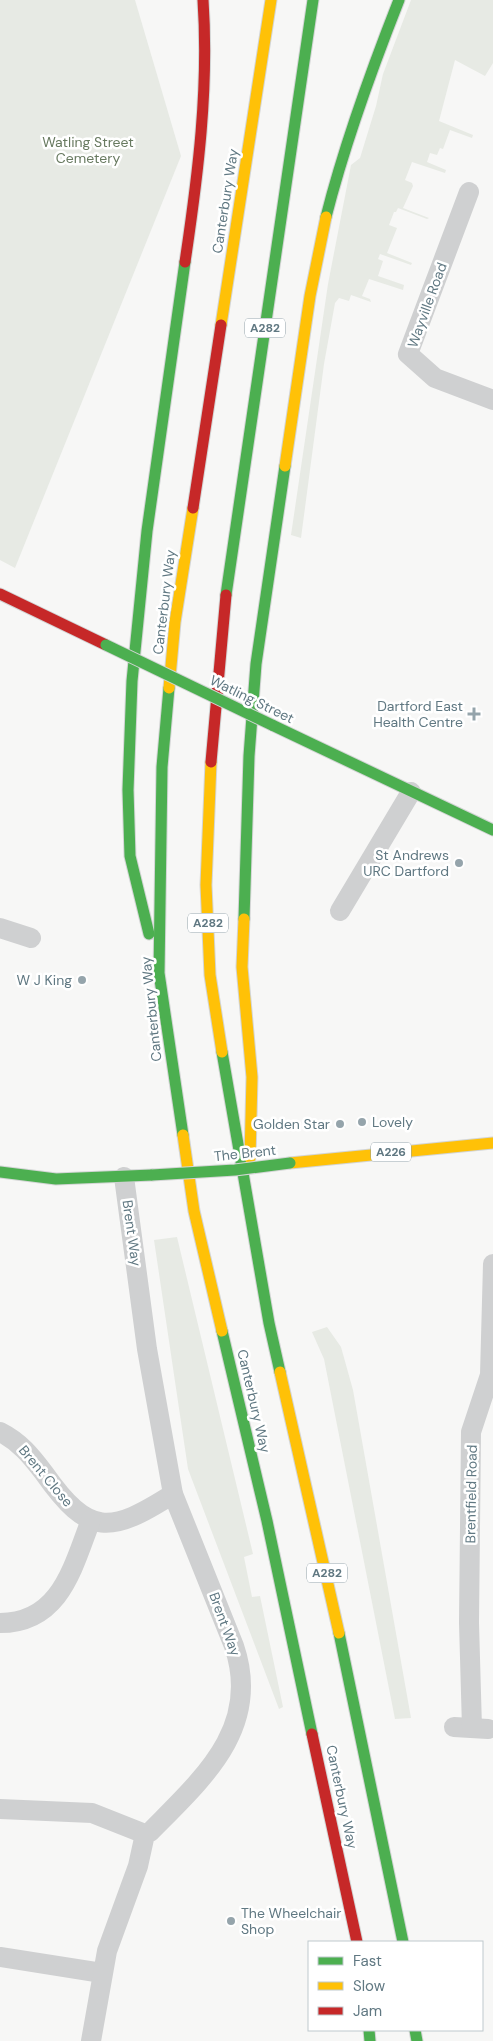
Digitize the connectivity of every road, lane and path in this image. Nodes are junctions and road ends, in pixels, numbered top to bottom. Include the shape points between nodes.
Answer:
1 (203, 0) edge
2 (271, 0) edge
3 (313, 0) edge
4 (399, 0) edge
5 (469, 192) dead end
6 (493, 400) edge
7 (0, 594) edge
8 (411, 792) junction
9 (493, 830) edge
10 (340, 911) dead end
11 (0, 928) edge
12 (31, 938) dead end
13 (159, 972) junction
14 (493, 1143) edge
15 (0, 1172) edge
16 (124, 1177) junction
17 (248, 1205) junction
18 (493, 1264) edge
19 (0, 1432) edge
20 (173, 1494) junction
21 (91, 1520) junction
22 (0, 1623) edge
23 (471, 1728) dead end
24 (0, 1809) edge
25 (145, 1834) junction
26 (357, 1941) edge
27 (403, 1941) edge
28 (0, 1957) edge
29 (102, 1973) junction
30 (90, 2041) edge

1 - 13 main road via 200,162 156,450 136,611 129,741 130,858
2 - 13 main road, Canterbury Way via 175,622 162,767
3 - 17 main road, A282 via 222,623 208,808 206,885 210,975
4 - 17 main road via 360,100 326,217 310,296 256,664 249,756 242,967 252,1093
5 - 6 street, Wayville Road via 408,354 434,378
7 - 8 main road, Watling Street, bridge
8 - 9 main road, Watling Street
8 - 10 street
11 - 12 street
13 - 26 main road, Canterbury Way via 194,1211 267,1521
14 - 16 main road, The Brent / A226, bridge via 235,1170
15 - 16 main road, The Brent / A226 via 56,1179
16 - 20 street, Brent Way via 147,1350
17 - 27 main road, A282 via 269,1323 317,1528
18 - 23 street, Brentfield Road via 490,1375 472,1432
19 - 21 street, Brent Close via 23,1447 72,1509
20 - 21 street via 132,1518 111,1522
20 - 25 street, Brent Way via 236,1653 239,1701 220,1757
21 - 22 street via 67,1580 51,1604 27,1620
24 - 25 street via 92,1813
25 - 29 street via 138,1866
28 - 29 street
29 - 30 street

